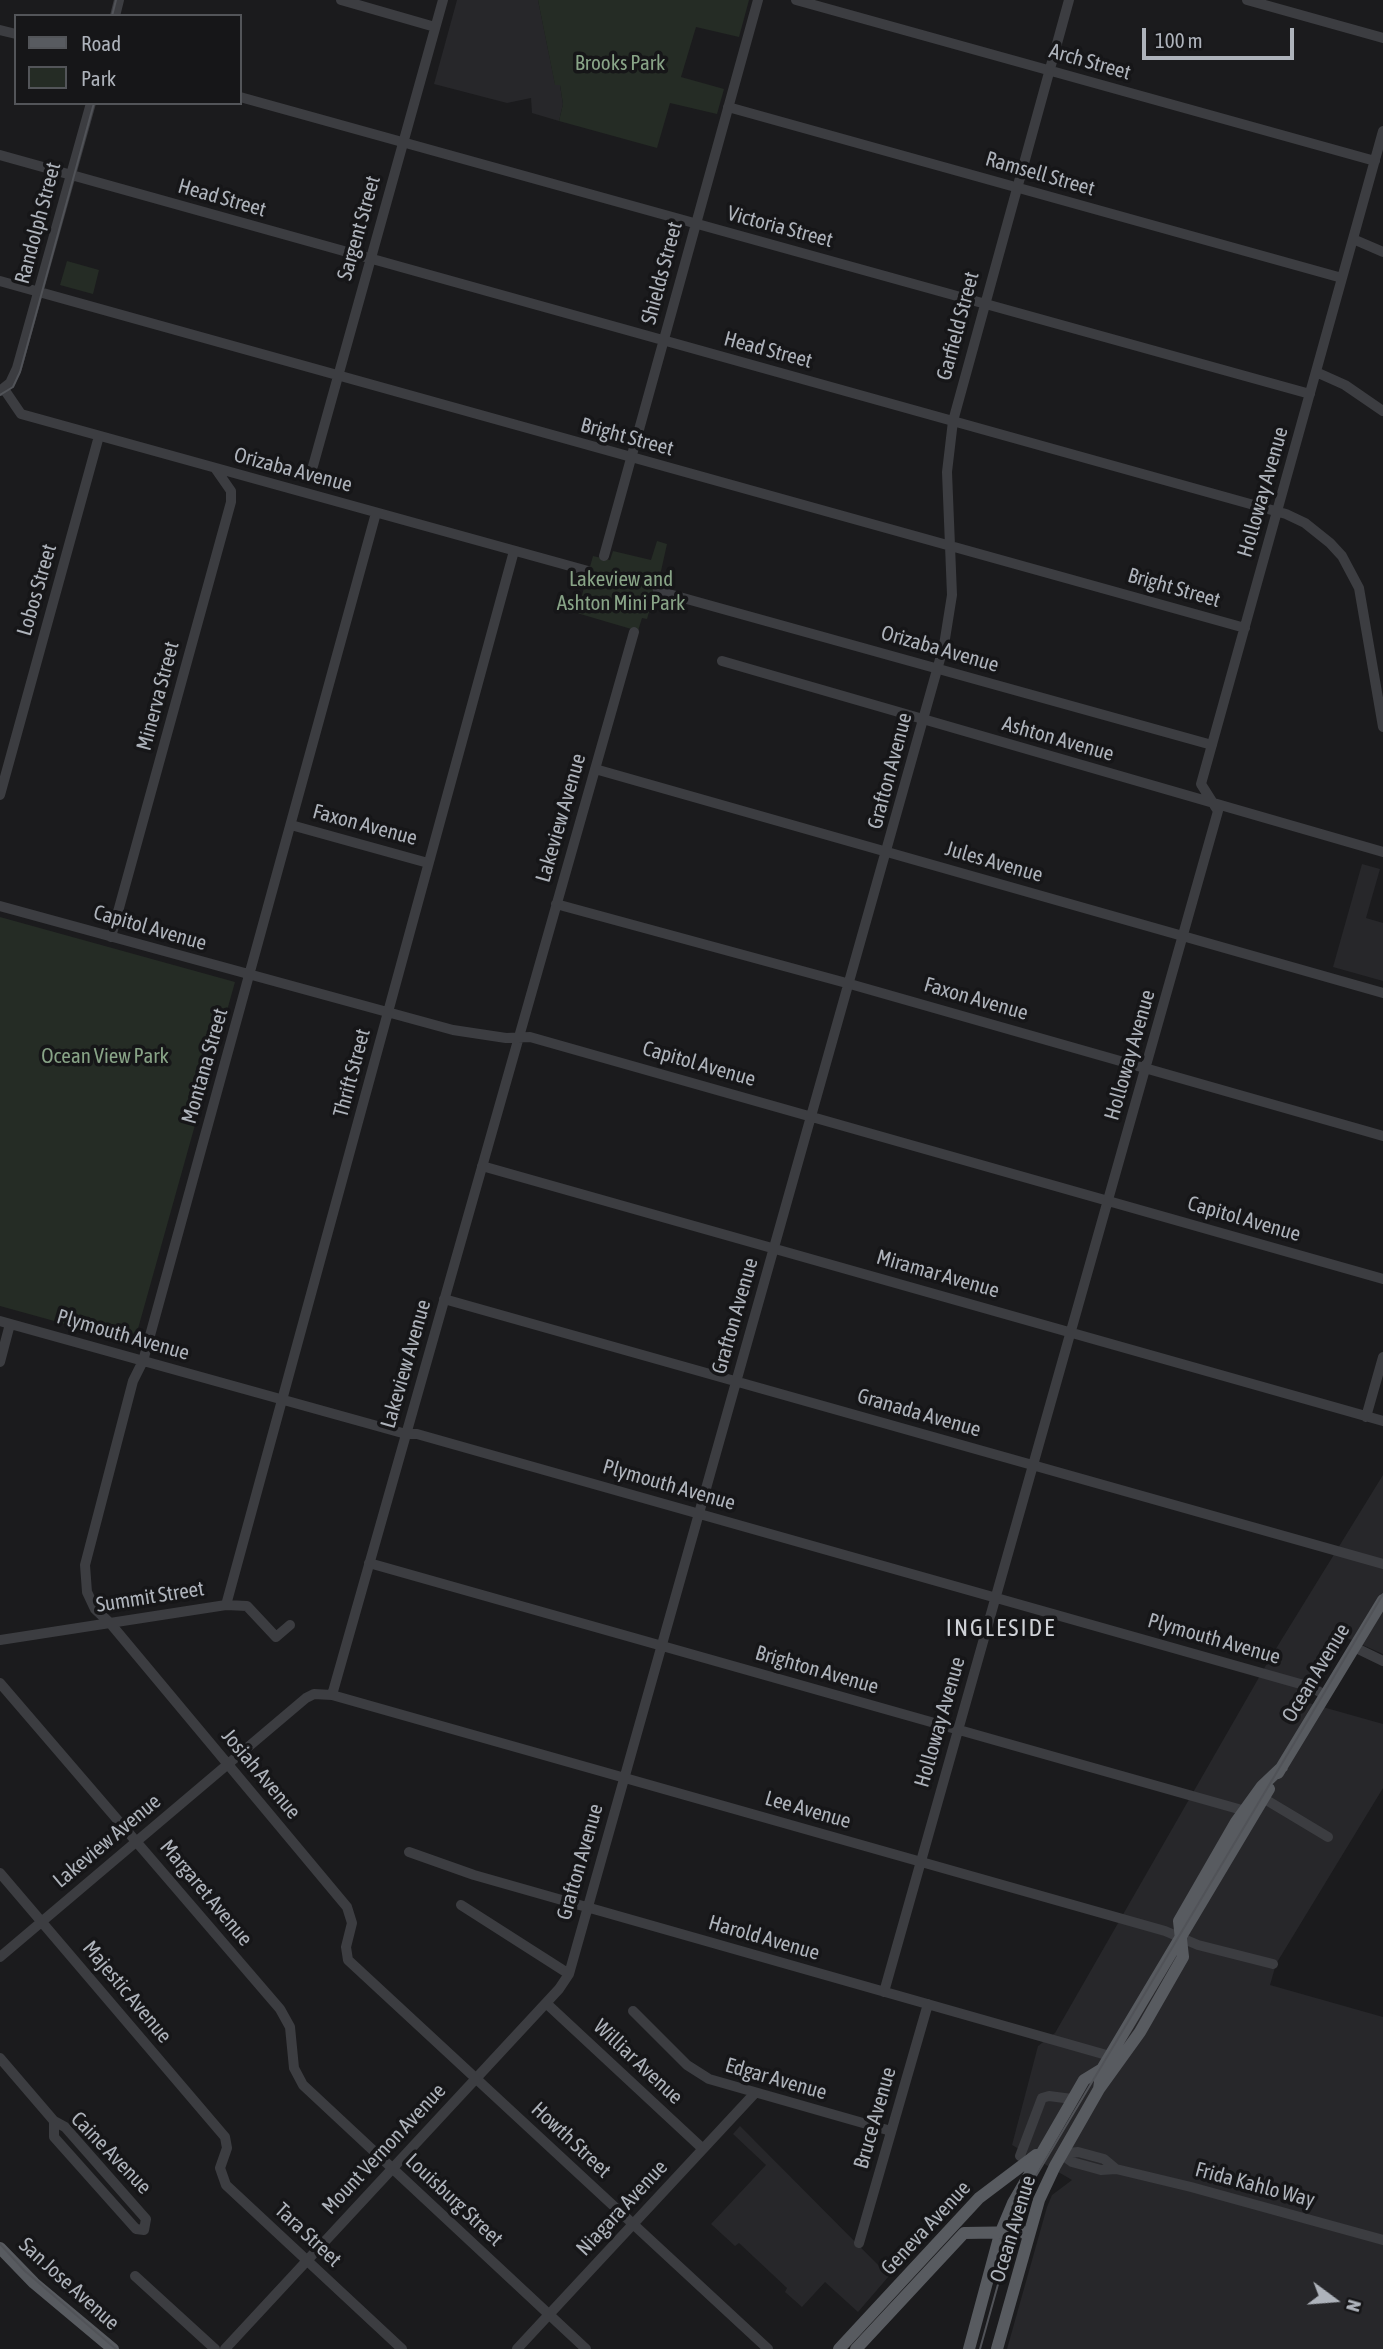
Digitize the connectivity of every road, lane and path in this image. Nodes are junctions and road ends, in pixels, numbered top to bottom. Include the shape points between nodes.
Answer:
1 (341, 0) edge
2 (443, 0) edge
3 (758, 0) edge
4 (796, 0) edge
5 (1069, 0) edge
6 (1247, 0) edge
7 (435, 27) junction
8 (1383, 38) edge
9 (1049, 71) junction
10 (242, 98) edge
11 (90, 105) edge
12 (728, 107) junction
13 (1383, 131) edge
14 (403, 143) junction
15 (0, 155) edge
16 (1375, 161) junction
17 (71, 174) junction
18 (1016, 187) junction
19 (696, 224) junction
20 (1353, 239) junction
21 (1383, 252) edge
22 (370, 260) junction
23 (1342, 278) junction
24 (0, 281) edge
25 (39, 292) junction
26 (984, 304) junction
27 (663, 341) junction
28 (1316, 372) junction
29 (338, 377) junction
30 (2, 390) edge
31 (1310, 394) junction
32 (1383, 411) edge
33 (953, 421) junction
34 (99, 436) junction
35 (631, 458) junction
36 (313, 466) dead end
37 (215, 468) junction
38 (1277, 511) junction
39 (376, 513) junction
40 (951, 547) junction
41 (514, 551) junction
42 (604, 556) dead end
43 (588, 571) dead end
44 (658, 591) dead end
45 (1245, 628) junction
46 (634, 632) dead end
47 (722, 662) dead end
48 (938, 669) junction
49 (923, 721) junction
50 (1383, 727) edge
51 (1212, 746) junction
52 (595, 769) junction
53 (0, 795) edge
54 (1214, 803) junction
55 (291, 825) junction
56 (888, 852) junction
57 (1383, 852) edge
58 (428, 863) junction
59 (556, 904) junction
60 (0, 906) edge
61 (1184, 936) junction
62 (111, 937) junction
63 (250, 976) junction
64 (850, 984) junction
65 (1383, 993) edge
66 (388, 1014) junction
67 (519, 1037) junction
68 (1147, 1068) junction
69 (813, 1116) junction
70 (1383, 1136) edge
71 (482, 1166) junction
72 (1109, 1200) junction
73 (775, 1248) junction
74 (1383, 1279) edge
75 (444, 1298) junction
76 (5, 1322) edge
77 (1072, 1332) junction
78 (1383, 1357) edge
79 (143, 1361) junction
80 (0, 1362) edge
81 (736, 1381) junction
82 (282, 1400) junction
83 (1366, 1417) junction
84 (1383, 1421) edge
85 (406, 1434) junction
86 (1032, 1465) junction
87 (699, 1514) junction
88 (369, 1563) junction
89 (1383, 1564) edge
90 (995, 1597) junction
91 (1383, 1600) edge
92 (226, 1605) junction
93 (110, 1623) junction
94 (290, 1625) dead end
95 (0, 1640) edge
96 (662, 1646) junction
97 (1354, 1647) junction
98 (1383, 1661) edge
99 (0, 1682) edge
100 (332, 1695) junction
101 (1325, 1695) junction
102 (957, 1730) junction
103 (228, 1764) junction
104 (1282, 1767) junction
105 (624, 1777) junction
106 (1263, 1798) junction
107 (1249, 1812) junction
108 (1328, 1837) dead end
109 (137, 1841) junction
110 (409, 1852) dead end
111 (921, 1861) junction
112 (0, 1873) edge
113 (461, 1905) dead end
114 (587, 1907) junction
115 (42, 1921) junction
116 (1180, 1937) junction
117 (0, 1956) edge
118 (348, 1960) joint
119 (1273, 1964) dead end
120 (569, 1974) junction
121 (884, 1992) junction
122 (547, 2003) junction
123 (928, 2004) junction
124 (634, 2011) dead end
125 (292, 2037) joint
126 (1110, 2056) junction
127 (0, 2058) edge
128 (1102, 2070) junction
129 (476, 2078) junction
130 (1099, 2089) junction
131 (755, 2093) junction
132 (1072, 2099) junction
133 (54, 2121) junction
134 (891, 2132) junction
135 (1027, 2136) junction
136 (225, 2137) joint
137 (703, 2149) junction
138 (1052, 2152) junction
139 (1020, 2156) dead end
140 (392, 2168) junction
141 (633, 2224) junction
142 (1029, 2232) junction
143 (1000, 2234) junction
144 (1383, 2240) edge
145 (859, 2243) dead end
146 (0, 2248) edge
147 (306, 2260) junction
148 (135, 2276) dead end
149 (549, 2315) junction
150 (113, 2349) edge
151 (215, 2349) edge
152 (225, 2349) edge
153 (402, 2349) edge
154 (517, 2349) edge
155 (586, 2349) edge
156 (768, 2349) edge
157 (839, 2349) edge
158 (856, 2349) edge
159 (969, 2349) edge
160 (998, 2349) edge

1 - 7 street
2 - 7 street, Sargent Street
3 - 12 street, Shields Street
4 - 9 street, Arch Street
5 - 9 street, Garfield Street
6 - 8 street
7 - 14 street, Sargent Street
9 - 16 street, Arch Street
9 - 18 street, Garfield Street
10 - 14 street, Victoria Street
11 - 17 street, Randolph Street
12 - 18 street, Ramsell Street
12 - 19 street, Shields Street
13 - 16 street, Holloway Avenue
14 - 19 street, Victoria Street
14 - 22 street, Sargent Street
15 - 17 street, Head Street
16 - 20 street, Holloway Avenue
17 - 22 street, Head Street
17 - 25 street, Randolph Street
18 - 23 street, Ramsell Street
18 - 26 street, Garfield Street
19 - 26 street, Victoria Street
19 - 27 street, Shields Street
20 - 21 street
20 - 23 street, Holloway Avenue
22 - 27 street, Head Street
22 - 29 street, Sargent Street
23 - 28 street, Holloway Avenue
24 - 25 street, Bright Street
25 - 29 street, Bright Street
25 - 30 street, Randolph Street via 17,368
26 - 31 street, Victoria Street
26 - 33 street, Garfield Street
27 - 33 street, Head Street
27 - 35 street, Shields Street
28 - 31 street, Holloway Avenue
28 - 32 street
29 - 35 street, Bright Street
29 - 36 street, Sargent Street
30 - 34 street, Orizaba Avenue via 21,414
31 - 38 street, Holloway Avenue
33 - 38 street, Head Street
33 - 40 street, Garfield Street via 947,472
34 - 37 street, Orizaba Avenue
34 - 53 street, Lobos Street
35 - 40 street, Bright Street
35 - 42 street, Shields Street
37 - 39 street, Orizaba Avenue
37 - 62 street, Minerva Street via 231,491 231,502
38 - 45 street, Holloway Avenue
38 - 50 street, Head Street via 1318,532 1352,572 1364,604
39 - 41 street, Orizaba Avenue
39 - 55 street, Montana Street
40 - 45 street, Bright Street
40 - 48 street, Garfield Street via 951,608
41 - 43 street, Orizaba Avenue
41 - 58 street, Thrift Street
44 - 48 street, Orizaba Avenue
45 - 51 street, Holloway Avenue
46 - 52 street, Lakeview Avenue
47 - 49 street, Ashton Avenue
48 - 49 street, Grafton Avenue
48 - 51 street, Orizaba Avenue
49 - 54 street, Ashton Avenue
49 - 56 street, Grafton Avenue
51 - 54 street, Holloway Avenue via 1202,784
52 - 56 street, Jules Avenue
52 - 59 street, Lakeview Avenue
54 - 57 street, Ashton Avenue
54 - 61 street, Holloway Avenue via 1218,811
55 - 58 street, Faxon Avenue
55 - 63 street, Montana Street
56 - 61 street, Jules Avenue
56 - 64 street, Grafton Avenue
58 - 66 street, Thrift Street
59 - 64 street, Faxon Avenue
59 - 67 street, Lakeview Avenue
60 - 62 street, Capitol Avenue
61 - 65 street, Jules Avenue
61 - 68 street, Holloway Avenue
62 - 63 street, Capitol Avenue
63 - 66 street, Capitol Avenue
63 - 79 street, Montana Street
64 - 68 street, Faxon Avenue
64 - 69 street, Grafton Avenue
66 - 67 street, Capitol Avenue via 453,1030
66 - 82 street, Thrift Street
67 - 69 street, Capitol Avenue
67 - 71 street, Lakeview Avenue
68 - 70 street, Faxon Avenue
68 - 72 street, Holloway Avenue
69 - 72 street, Capitol Avenue
69 - 73 street, Grafton Avenue
71 - 73 street, Miramar Avenue
71 - 75 street, Lakeview Avenue
72 - 74 street, Capitol Avenue
72 - 77 street, Holloway Avenue
73 - 77 street, Miramar Avenue
73 - 81 street, Grafton Avenue
75 - 81 street, Granada Avenue
75 - 85 street, Lakeview Avenue
76 - 79 street, Plymouth Avenue
76 - 80 street
77 - 83 street, Miramar Avenue
77 - 86 street, Holloway Avenue
78 - 83 street
79 - 82 street, Plymouth Avenue
79 - 93 street, Montana Street via 133,1381 85,1564 87,1592 95,1609
81 - 86 street, Granada Avenue
81 - 87 street, Grafton Avenue
82 - 85 street, Plymouth Avenue
82 - 92 street, Thrift Street
83 - 84 street, Miramar Avenue
85 - 87 street, Plymouth Avenue
85 - 88 street, Lakeview Avenue
86 - 89 street, Granada Avenue
86 - 90 street, Holloway Avenue
87 - 90 street, Plymouth Avenue
87 - 96 street, Grafton Avenue
88 - 96 street, Brighton Avenue
88 - 100 street, Lakeview Avenue
90 - 101 street, Plymouth Avenue via 1311,1686
90 - 102 street, Holloway Avenue
91 - 97 main road, Ocean Avenue
92 - 93 street, Summit Street
92 - 94 street, Summit Street via 247,1606 276,1637
93 - 95 street, Summit Street
93 - 103 street, Josiah Avenue
96 - 102 street, Brighton Avenue
96 - 105 street, Grafton Avenue
97 - 98 street
97 - 101 main road, Ocean Avenue
99 - 109 street, Margaret Avenue
100 - 103 street, Lakeview Avenue via 306,1698
100 - 105 street, Lee Avenue
101 - 104 main road, Ocean Avenue
102 - 107 street, Brighton Avenue
102 - 111 street, Holloway Avenue
103 - 109 street, Lakeview Avenue
103 - 118 street, Josiah Avenue via 347,1907 352,1923
104 - 106 main road, Ocean Avenue
104 - 107 main road, Ocean Avenue via 1262,1786
105 - 111 street, Lee Avenue
105 - 114 street, Grafton Avenue
106 - 107 main road, Ocean Avenue
106 - 108 street
107 - 116 main road, Ocean Avenue
109 - 115 street, Lakeview Avenue
109 - 125 street, Margaret Avenue via 280,2009
110 - 114 street, Harold Avenue
111 - 116 street, Lee Avenue
111 - 121 street, Holloway Avenue
112 - 115 street, Majestic Avenue
113 - 120 street
114 - 120 street, Grafton Avenue
114 - 121 street, Harold Avenue
115 - 117 street, Lakeview Avenue
115 - 136 street, Majestic Avenue
116 - 119 street, Lee Avenue
116 - 126 main road, Ocean Avenue
116 - 130 main road, Ocean Avenue via 1183,1957 1140,2032
118 - 129 street, Howth Street
120 - 122 street, Mount Vernon Avenue
121 - 123 street, Harold Avenue
122 - 129 street, Mount Vernon Avenue
122 - 137 street, Williar Avenue
123 - 126 street, Harold Avenue
123 - 134 street, Bruce Avenue
124 - 131 street, Edgar Avenue via 697,2073
125 - 140 street, Louisburg Street via 294,2068 303,2085
126 - 128 main road, Ocean Avenue
127 - 133 street, Caine Avenue
128 - 130 main road, Ocean Avenue
128 - 132 main road, Ocean Avenue via 1084,2080
129 - 140 street, Mount Vernon Avenue
129 - 141 street, Howth Street
130 - 138 main road, Ocean Avenue
131 - 134 street, Edgar Avenue
131 - 137 street, Niagara Avenue
132 - 135 street, Ocean Avenue via 1042,2098
132 - 138 main road, Ocean Avenue
133 - 133 street, Caine Avenue via 54,2137 136,2229 144,2230 146,2219 65,2127
134 - 145 street, Bruce Avenue
135 - 138 street
135 - 139 street, Ocean Avenue
136 - 147 street, Tara Street via 222,2180
137 - 141 street, Niagara Avenue
138 - 142 main road, Ocean Avenue
138 - 143 main road, Ocean Avenue
138 - 144 street, Frida Kahlo Way via 1091,2155 1121,2171
138 - 157 main road, Geneva Avenue via 979,2198
140 - 147 street, Mount Vernon Avenue
140 - 149 street, Louisburg Street
141 - 149 street, Niagara Avenue
141 - 156 street, Howth Street
142 - 143 main road, Geneva Avenue
142 - 160 main road, Ocean Avenue
143 - 158 main road, Geneva Avenue via 972,2231 958,2238
143 - 159 main road, Ocean Avenue
146 - 150 main road, San Jose Avenue
147 - 152 street, Mount Vernon Avenue
147 - 153 street, Tara Street
148 - 151 street
149 - 154 street, Niagara Avenue
149 - 155 street, Louisburg Street

